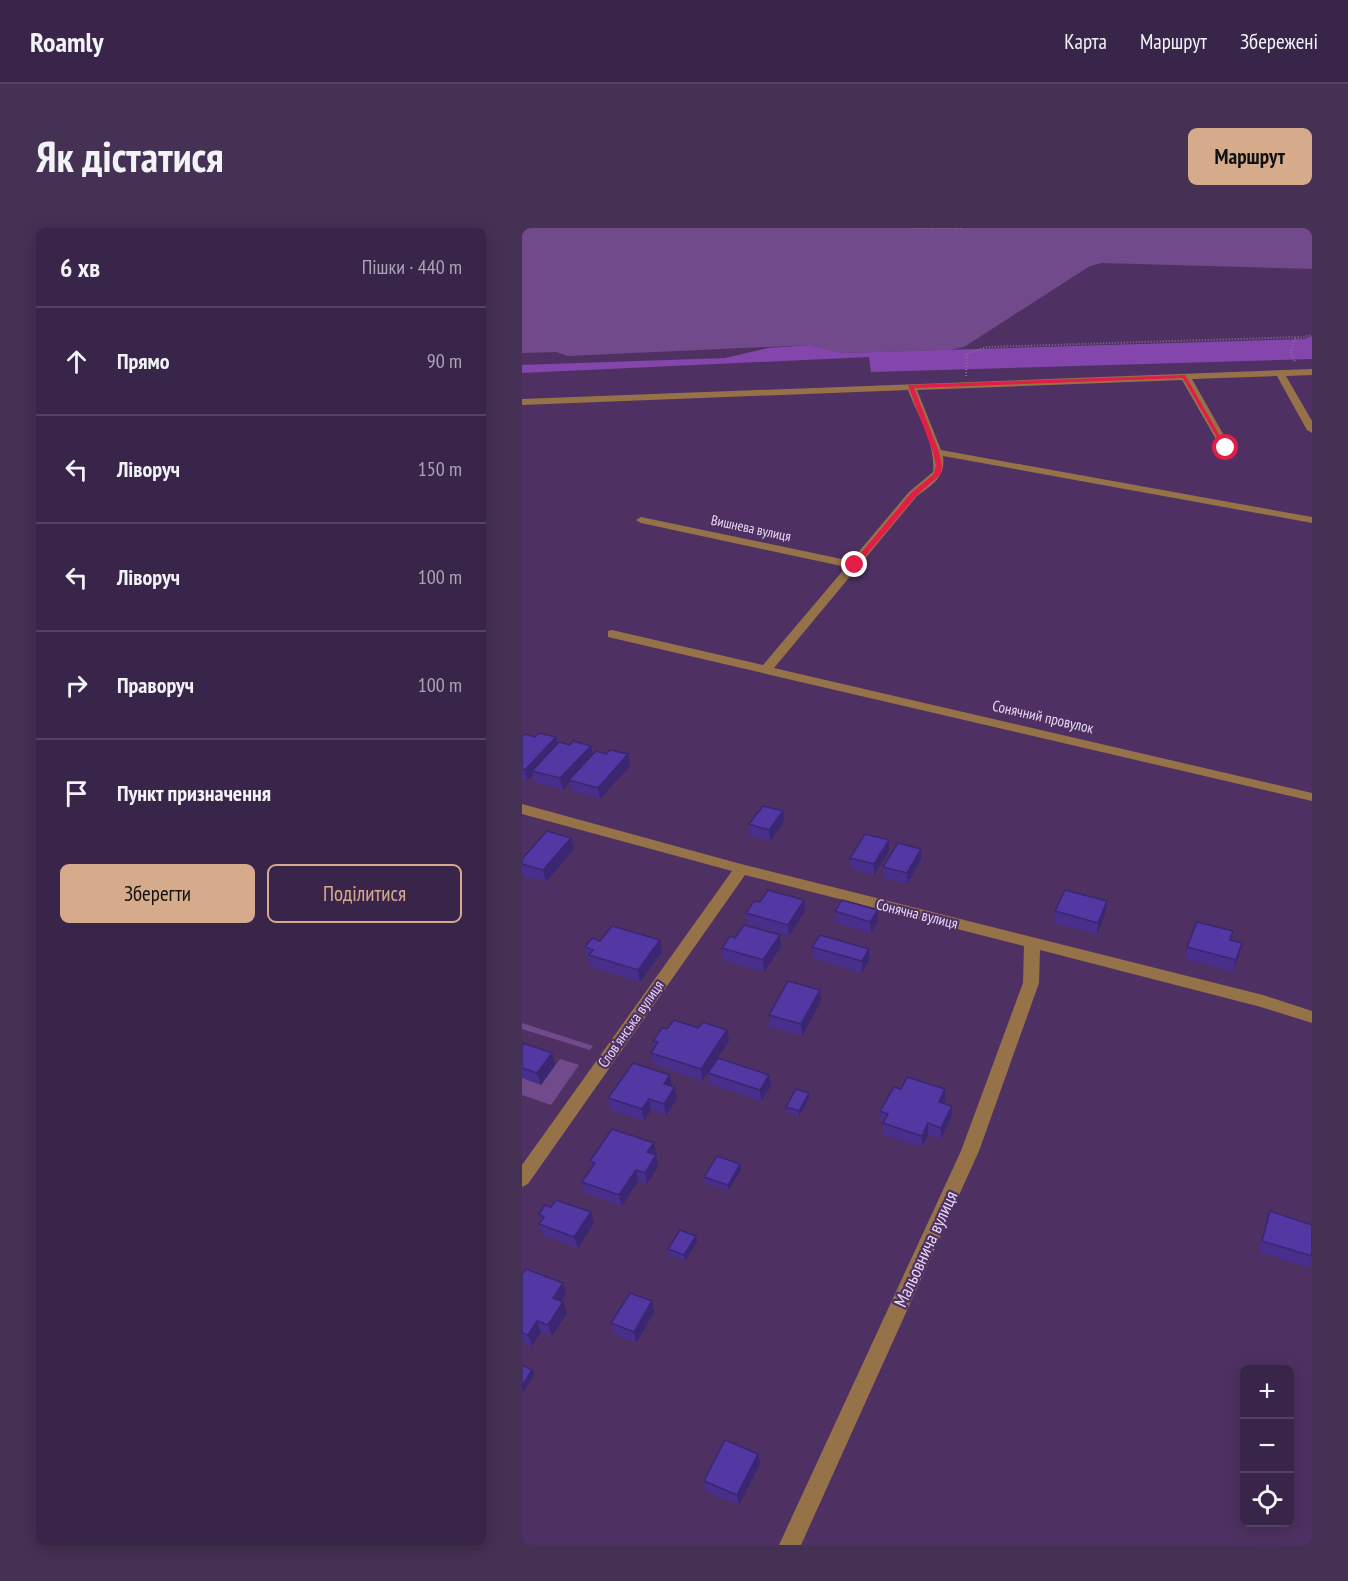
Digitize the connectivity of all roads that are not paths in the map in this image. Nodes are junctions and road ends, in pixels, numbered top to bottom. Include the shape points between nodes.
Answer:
1 (1312, 372) edge
2 (1280, 373) junction
3 (1185, 376) junction
4 (911, 386) junction
5 (522, 402) edge
6 (1312, 430) edge
7 (1226, 448) dead end
8 (936, 452) junction
9 (641, 520) dead end
10 (1312, 520) edge
11 (855, 565) junction
12 (612, 634) dead end
13 (767, 669) junction
14 (1312, 797) edge
15 (522, 809) edge
16 (741, 869) junction
17 (1032, 943) junction
18 (1312, 1017) edge
19 (522, 1179) edge
20 (790, 1545) edge

1 - 2 street
2 - 3 street
2 - 6 street
3 - 4 street
3 - 7 street
4 - 5 street
4 - 8 street
8 - 10 street
8 - 11 street via 937,474 914,494
9 - 11 street, Вишнева вулиця
11 - 13 street
12 - 13 street, Сонячний провулок
13 - 14 street, Сонячний провулок
15 - 16 street, Сонячна вулиця
16 - 17 street, Сонячна вулиця
16 - 19 street, Словʼянська вулиця
17 - 18 street, Сонячна вулиця
17 - 20 street, Мальовнича вулиця via 1031,983 970,1151

